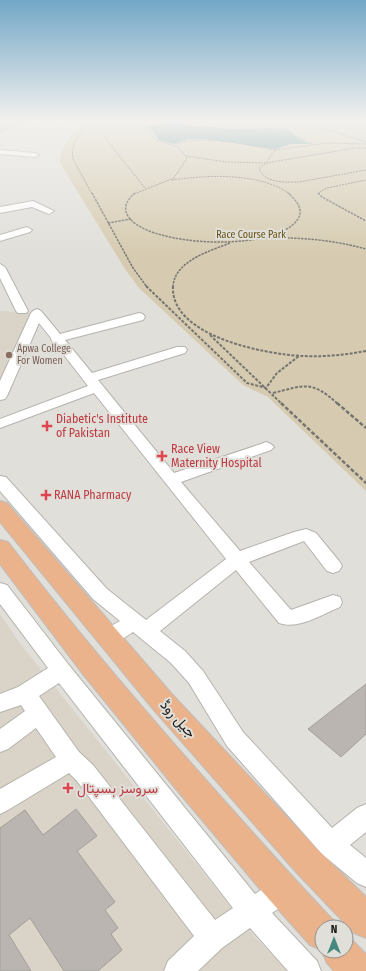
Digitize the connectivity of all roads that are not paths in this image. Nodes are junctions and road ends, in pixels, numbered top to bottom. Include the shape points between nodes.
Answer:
1 (0, 210) edge
2 (49, 211) dead end
3 (28, 230) dead end
4 (0, 238) edge
5 (1, 271) edge
6 (22, 311) dead end
7 (139, 317) dead end
8 (56, 339) junction
9 (181, 350) dead end
10 (93, 383) junction
11 (0, 396) edge
12 (0, 424) edge
13 (266, 446) dead end
14 (171, 480) junction
15 (0, 481) edge
16 (0, 508) edge
17 (0, 548) edge
18 (238, 559) junction
19 (333, 566) dead end
20 (0, 590) edge
21 (333, 602) dead end
22 (140, 626) junction
23 (108, 637) junction
24 (61, 670) junction
25 (25, 694) junction
26 (0, 703) edge
27 (39, 713) junction
28 (0, 742) edge
29 (71, 760) junction
30 (0, 802) edge
31 (366, 816) edge
32 (332, 845) junction
33 (366, 874) edge
34 (282, 891) junction
35 (252, 911) junction
36 (366, 921) edge
37 (314, 925) edge
38 (212, 938) junction
39 (347, 959) edge
40 (178, 971) edge
41 (307, 971) edge
42 (358, 971) edge

1 - 2 street via 32,204
3 - 4 street
5 - 6 street
7 - 8 street
8 - 10 street
8 - 11 street via 37,313
9 - 10 street
10 - 12 street
10 - 14 street
13 - 14 street
14 - 18 street
15 - 22 street via 100,594
16 - 23 main road, جیل روڈ
17 - 34 main road via 40,603 132,715
18 - 19 street via 306,535
18 - 21 street via 286,618 293,618
18 - 22 street
20 - 24 street
22 - 23 street
22 - 32 street via 178,657 196,677 235,739
23 - 36 main road, جیل روڈ via 172,713 307,861
24 - 25 street
24 - 35 street
25 - 26 street
25 - 27 street
27 - 28 street
27 - 29 street
29 - 30 street
29 - 38 street via 85,773
31 - 32 street
32 - 33 street
34 - 35 street
34 - 37 main road
35 - 38 street
35 - 41 street
38 - 40 street
39 - 42 main road

